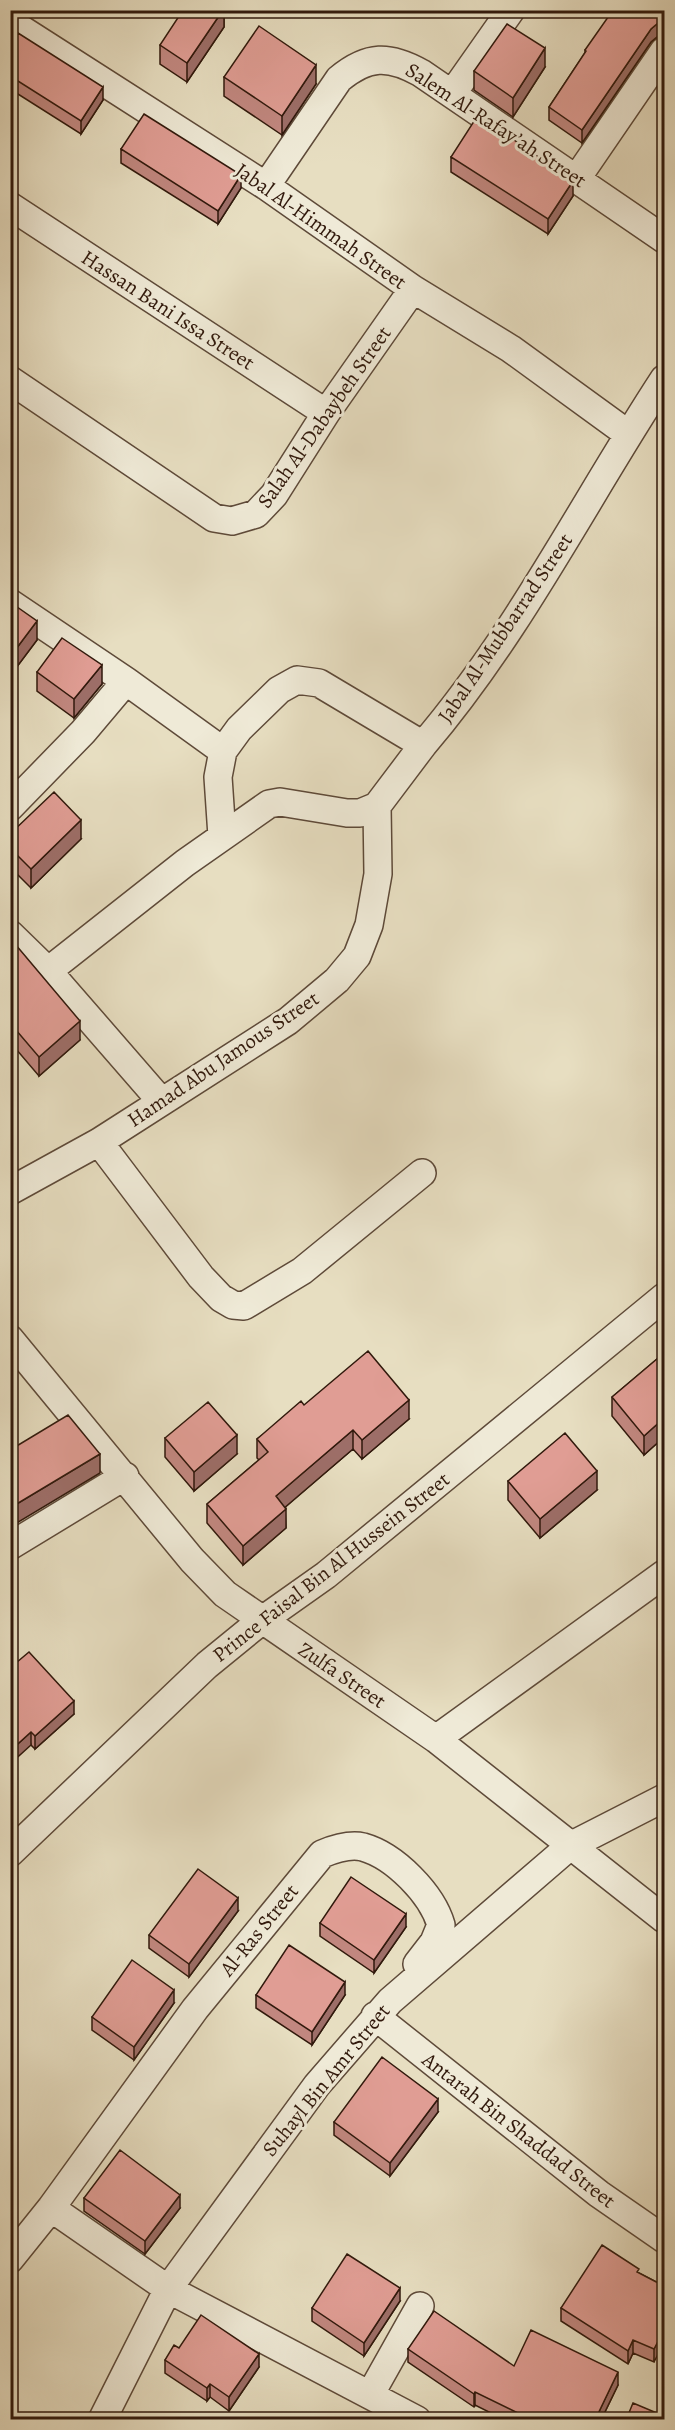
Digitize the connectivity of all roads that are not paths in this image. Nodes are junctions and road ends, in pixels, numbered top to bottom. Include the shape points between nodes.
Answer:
1 (511, 10) edge
2 (10, 22) edge
3 (664, 51) edge
4 (452, 94) junction
5 (577, 178) junction
6 (266, 186) junction
7 (10, 206) edge
8 (664, 239) edge
9 (413, 289) junction
10 (664, 379) edge
11 (10, 380) edge
12 (326, 413) junction
13 (628, 434) junction
14 (10, 603) edge
15 (126, 681) junction
16 (423, 745) junction
17 (223, 751) junction
18 (377, 806) junction
19 (10, 807) edge
20 (222, 836) junction
21 (10, 934) edge
22 (48, 971) junction
23 (160, 1101) junction
24 (99, 1142) junction
25 (422, 1173) dead end
26 (10, 1191) edge
27 (664, 1297) edge
28 (15, 1353) edge
29 (125, 1476) junction
30 (10, 1546) edge
31 (664, 1574) edge
32 (261, 1621) junction
33 (436, 1739) junction
34 (664, 1798) edge
35 (570, 1846) junction
36 (10, 1853) edge
37 (664, 1919) edge
38 (383, 2009) junction
39 (51, 2208) junction
40 (664, 2239) edge
41 (10, 2259) edge
42 (168, 2289) junction
43 (420, 2306) dead end
44 (370, 2395) junction
45 (404, 2417) edge
46 (102, 2420) edge

1 - 4 street
2 - 6 street, Jabal Al-Himmah Street
3 - 5 street
4 - 5 street, Salem Al-Rafay’ah Street
4 - 6 street, Salem Al-Rafay’ah Street via 394,60 380,59 354,66 339,79
5 - 8 street, Salem Al-Rafay’ah Street
6 - 9 street, Jabal Al-Himmah Street
7 - 12 street, Hassan Bani Issa Street
9 - 12 street, Salah Al-Dabaybeh Street
9 - 13 street, Jabal Al-Himmah Street via 511,349
10 - 13 street, Jabal Al-Mubbarrad Street
11 - 12 street, Salah Al-Dabaybeh Street via 214,518 232,521 256,514 274,495
13 - 16 street, Jabal Al-Mubbarrad Street via 557,555 468,691
14 - 15 street
15 - 17 street
15 - 19 street
16 - 17 street via 319,683 297,680 279,690 239,729
16 - 18 street, Jabal Al-Mubbarrad Street
17 - 20 street via 218,777
18 - 20 street via 347,813 280,802 269,804
18 - 23 street, Hamad Abu Jamous Street via 377,882 369,925 357,956 337,980 288,1021
20 - 22 street
21 - 22 street
22 - 23 street
23 - 24 street, Hamad Abu Jamous Street
24 - 25 street via 201,1277 233,1305 244,1306 302,1271
24 - 26 street, Hamad Abu Jamous Street
27 - 32 street, Prince Faisal Bin Al Hussein Street via 326,1575
28 - 29 street, Zulfa Street
29 - 30 street
29 - 32 street, Zulfa Street via 208,1578
31 - 33 street
32 - 33 street, Zulfa Street
32 - 36 street, Prince Faisal Bin Al Hussein Street via 207,1665
33 - 35 street, Zulfa Street
34 - 35 street, Suhayl Bin Amr Street
35 - 37 street, Zulfa Street
35 - 38 street, Suhayl Bin Amr Street
38 - 39 street, Al-Ras Street via 434,1942 440,1930 438,1916 428,1897 400,1869 375,1853 356,1846 344,1847 322,1854 195,2009
38 - 40 street, Antarah Bin Shaddad Street via 599,2194
38 - 42 street, Suhayl Bin Amr Street via 310,2093
39 - 41 street, Al-Ras Street
39 - 42 street
42 - 44 street
42 - 46 street, Suhayl Bin Amr Street
43 - 44 street
44 - 45 street

